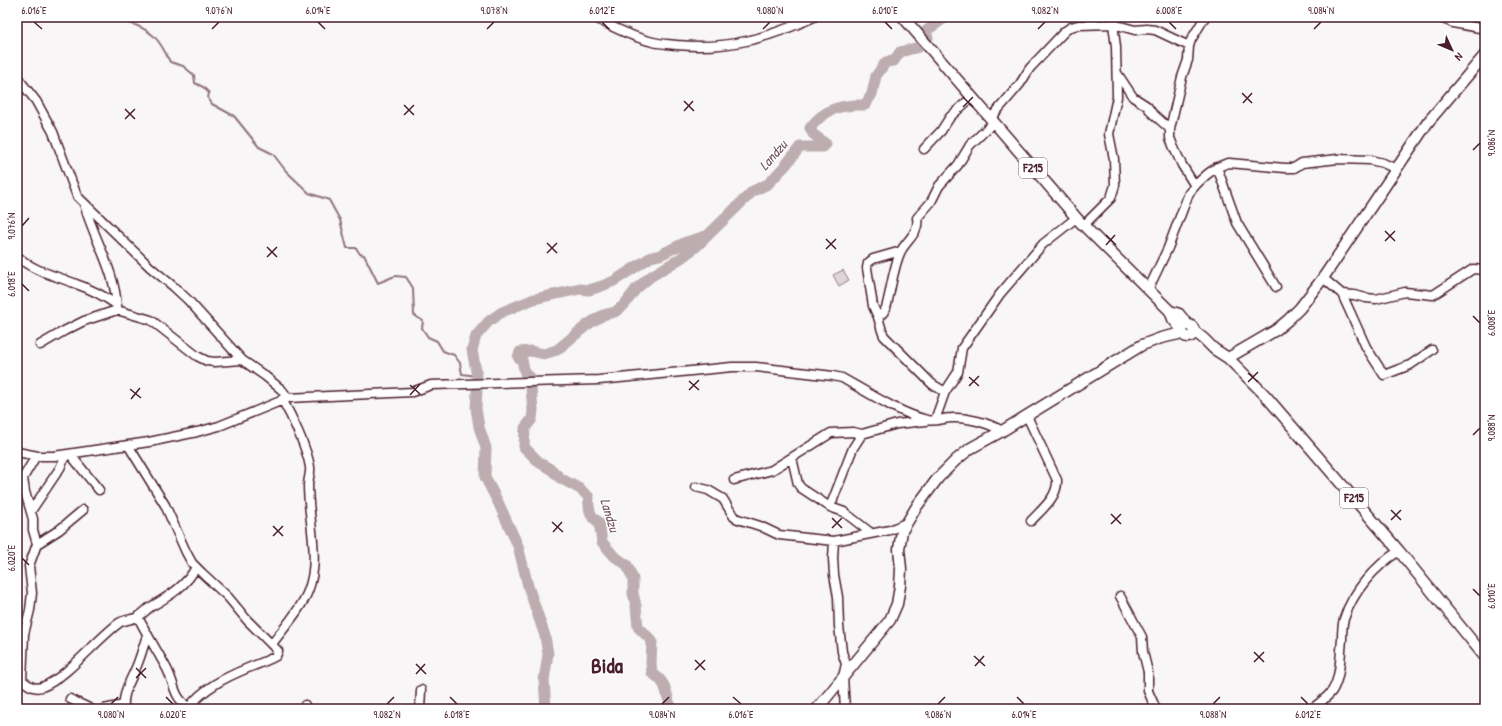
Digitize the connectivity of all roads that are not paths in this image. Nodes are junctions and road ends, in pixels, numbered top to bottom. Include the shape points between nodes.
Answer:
1 (594, 17) edge
2 (814, 17) edge
3 (903, 17) edge
4 (1205, 17) edge
5 (1438, 17) edge
6 (1113, 24) junction
7 (1485, 29) edge
8 (1189, 46) junction
9 (1485, 55) edge
10 (1117, 74) junction
11 (17, 77) edge
12 (972, 97) junction
13 (992, 120) junction
14 (1170, 129) junction
15 (924, 149) dead end
16 (1217, 167) junction
17 (1396, 169) junction
18 (1195, 186) junction
19 (85, 205) junction
20 (1076, 218) junction
21 (1084, 225) junction
22 (901, 251) junction
23 (17, 256) edge
24 (1485, 270) edge
25 (1323, 278) junction
26 (1276, 287) dead end
27 (1148, 290) junction
28 (1342, 294) junction
29 (117, 308) junction
30 (878, 317) junction
31 (1187, 331) junction
32 (40, 344) dead end
33 (1432, 350) dead end
34 (1228, 358) junction
35 (242, 360) junction
36 (945, 392) junction
37 (285, 399) junction
38 (1027, 416) junction
39 (932, 420) junction
40 (1002, 431) junction
41 (862, 434) junction
42 (128, 445) junction
43 (17, 452) edge
44 (68, 454) junction
45 (36, 456) junction
46 (792, 458) junction
47 (734, 480) dead end
48 (696, 487) dead end
49 (98, 490) dead end
50 (830, 507) junction
51 (83, 510) dead end
52 (31, 511) junction
53 (1031, 521) dead end
54 (906, 523) junction
55 (871, 533) junction
56 (834, 541) junction
57 (37, 544) junction
58 (1399, 551) junction
59 (196, 567) junction
60 (1120, 596) dead end
61 (138, 617) junction
62 (147, 636) junction
63 (272, 644) junction
64 (1485, 656) edge
65 (843, 677) junction
66 (20, 679) edge
67 (421, 690) dead end
68 (70, 699) dead end
69 (124, 707) edge
70 (189, 708) edge
71 (91, 709) edge
72 (104, 709) edge
73 (420, 709) edge
74 (817, 709) edge
75 (845, 709) edge
76 (1156, 709) edge
77 (1312, 709) edge

1 - 2 street via 614,28 647,40 690,46 739,44
3 - 12 main road, F215
4 - 8 street
5 - 7 street via 1453,23
6 - 8 street via 1135,30 1155,30
6 - 10 street
6 - 13 street via 1078,25 1065,31 1030,68
8 - 14 street via 1188,60
9 - 17 main road via 1428,122
10 - 14 street via 1133,97 1147,106
10 - 21 street via 1117,97 1109,134 1114,159 1115,185 1111,198
11 - 19 street via 31,93 44,116 58,145 74,190
12 - 13 main road, F215
12 - 15 street via 947,121
13 - 20 main road, F215
13 - 22 street via 970,144 958,165 939,186 917,218 917,227
14 - 18 street via 1174,148
16 - 17 street via 1229,163 1294,168 1302,164 1343,159 1370,160
16 - 18 street
16 - 26 street via 1236,223
17 - 25 main road
18 - 27 street via 1187,198 1168,248
19 - 29 street via 110,269
19 - 35 street via 188,300
20 - 21 main road, F215
20 - 36 street via 1043,244 1000,294 962,348 958,372
21 - 27 main road, F215
22 - 30 street via 886,308
22 - 30 street via 872,259 868,263 873,306
23 - 29 street via 34,269 99,294
24 - 28 street via 1473,269 1433,295 1405,292 1376,299
25 - 28 street
25 - 34 main road via 1288,320 1276,330
27 - 31 main road, F215 via 1170,310 1179,314
28 - 33 street via 1366,347 1384,375 1410,365
29 - 32 street via 84,321
29 - 35 street via 150,320 207,361
30 - 36 street via 882,331 896,349 932,384
31 - 34 main road, F215 via 1204,339
31 - 38 main road via 1142,345
34 - 58 main road, F215 via 1265,395
35 - 37 street via 282,390
36 - 39 street
37 - 39 street via 412,392 431,385 599,380 756,367 842,378 911,415
37 - 42 street via 219,426
37 - 63 street via 310,467 308,484 313,576 304,600
38 - 40 main road
38 - 53 street via 1058,484 1052,498
39 - 40 street via 953,418 987,423
39 - 41 street via 897,424
40 - 54 main road via 971,448 956,460 938,478
41 - 46 street via 831,433
41 - 50 street via 853,448
42 - 44 street
42 - 59 street via 165,505 186,552
43 - 45 street
44 - 45 street
44 - 49 street
44 - 52 street
45 - 52 street via 23,478
46 - 47 street via 772,470
46 - 50 street via 801,488
48 - 56 street via 708,490 723,499 738,520 760,526 779,536
50 - 55 street via 844,512
51 - 57 street
52 - 57 street
54 - 55 street via 890,530
54 - 65 main road via 899,549 901,569 897,604 890,620
55 - 56 street
56 - 65 street via 834,575 842,652 846,664
57 - 66 street via 29,566 32,593 24,634
58 - 64 main road, F215
58 - 77 street via 1378,566 1353,597 1344,620 1336,683 1325,699
59 - 61 street via 189,579 178,589
59 - 63 street
60 - 76 street via 1142,637 1148,672 1148,691
61 - 62 street
61 - 66 street via 121,622 48,684 35,688
62 - 69 street via 127,685
62 - 70 street via 171,677 177,696
63 - 70 street via 278,651 276,656 222,679 204,690
65 - 74 main road
65 - 75 street
67 - 73 street
68 - 71 street
69 - 72 street

